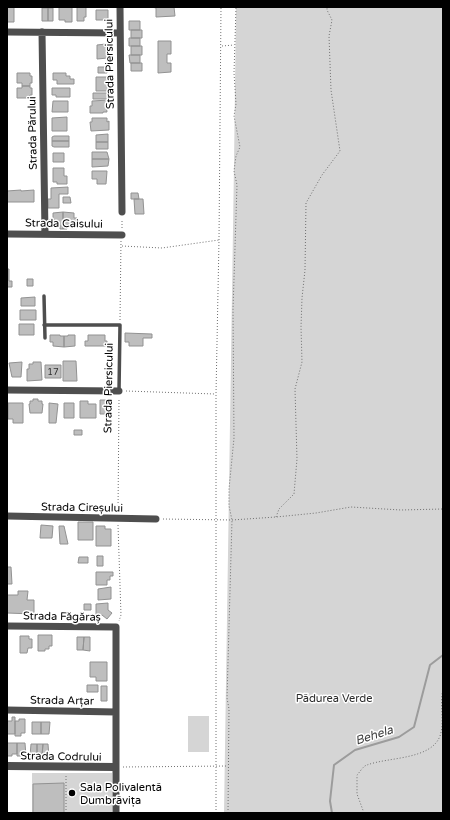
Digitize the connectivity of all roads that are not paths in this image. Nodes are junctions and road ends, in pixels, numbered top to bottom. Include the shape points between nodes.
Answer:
1 (120, 7) edge
2 (7, 32) edge
3 (42, 32) junction
4 (120, 33) junction
5 (122, 212) road end
6 (7, 234) edge
7 (45, 234) junction
8 (122, 235) road end
9 (44, 296) dead end
10 (44, 325) junction
11 (44, 338) dead end
12 (7, 390) edge
13 (119, 391) joint
14 (7, 516) edge
15 (156, 519) road end
16 (7, 626) edge
17 (7, 710) edge
18 (116, 712) junction
19 (7, 766) edge
20 (116, 767) junction
21 (116, 813) edge

1 - 4 street, Strada Piersicului
2 - 3 street
3 - 4 street
3 - 7 street, Strada Părului
4 - 5 street, Strada Piersicului
6 - 7 street, Strada Caisului
7 - 8 street, Strada Caisului
9 - 10 lane
10 - 11 lane
10 - 13 lane, Strada Piersicului via 120,325
12 - 13 street
14 - 15 street, Strada Cireșului
16 - 18 street, Strada Făgăraș via 116,627
17 - 18 street, Strada Arțar
18 - 20 street
19 - 20 street, Strada Codrului
20 - 21 street

